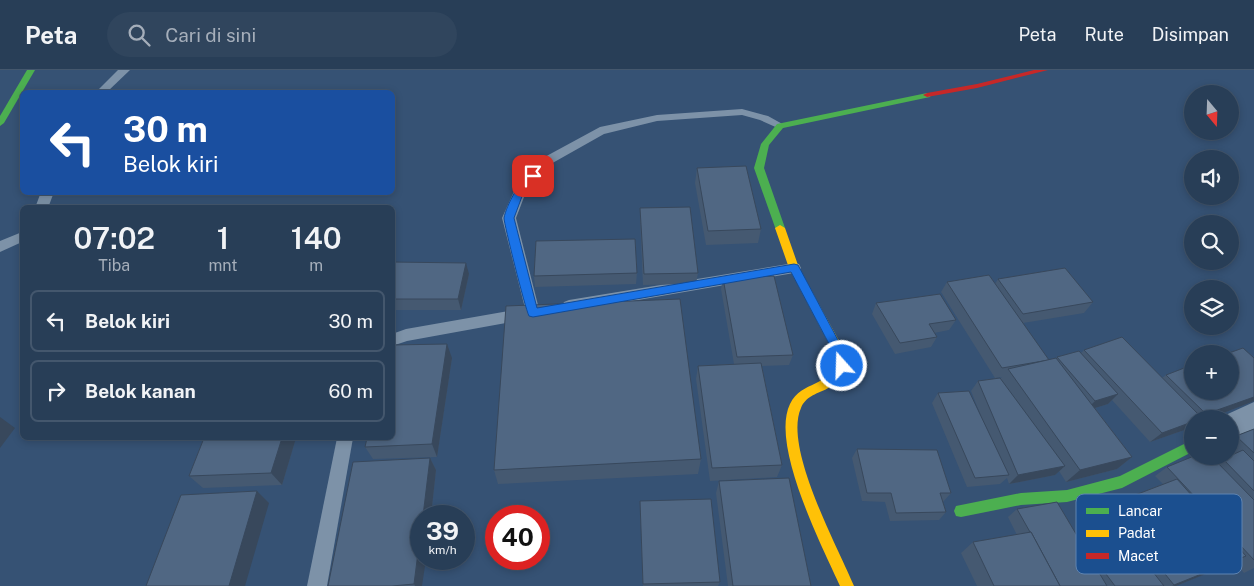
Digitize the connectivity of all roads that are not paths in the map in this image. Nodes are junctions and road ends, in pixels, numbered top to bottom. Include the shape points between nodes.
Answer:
1 (31, 70) edge
2 (125, 70) edge
3 (1044, 70) edge
4 (103, 90) edge
5 (0, 123) edge
6 (780, 126) junction
7 (20, 238) edge
8 (0, 247) edge
9 (794, 268) junction
10 (543, 311) junction
11 (395, 339) edge
12 (1254, 415) edge
13 (1239, 422) edge
14 (345, 440) edge
15 (1184, 450) edge
16 (961, 511) dead end
17 (317, 586) edge
18 (847, 586) edge

1 - 5 main road
2 - 4 lane
3 - 6 main road
6 - 9 main road via 765,144 759,168
6 - 10 lane via 742,112 657,118 600,131 545,162 520,190 509,218
7 - 8 lane
9 - 10 lane
9 - 18 main road via 842,357 842,366 835,379 794,407 791,432 800,476
10 - 11 lane
12 - 13 street
14 - 17 lane
15 - 16 main road via 1122,482 1067,496 1021,499

